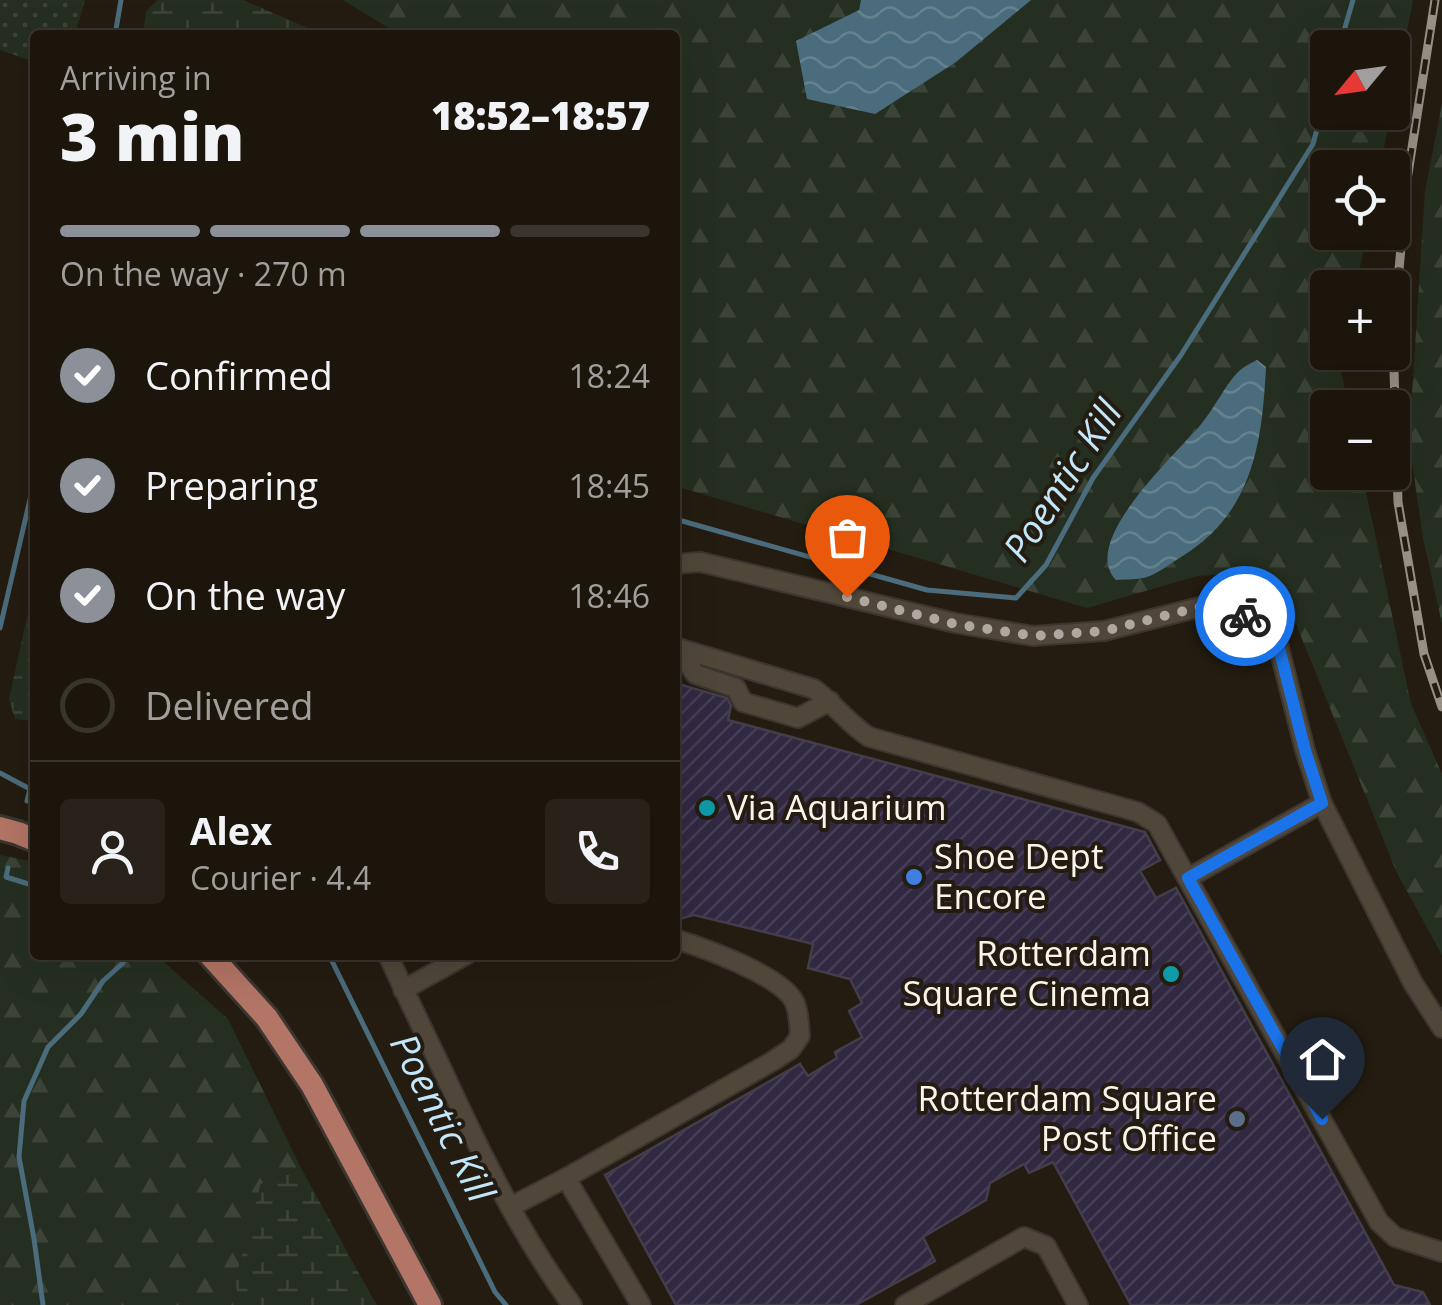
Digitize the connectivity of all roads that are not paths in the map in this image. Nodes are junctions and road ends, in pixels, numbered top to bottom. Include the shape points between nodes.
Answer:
1 (680, 564) edge
2 (684, 650) edge
3 (830, 701) junction
4 (1322, 803) junction
5 (0, 828) edge
6 (30, 838) edge
7 (1188, 878) junction
8 (680, 940) edge
9 (215, 960) edge
10 (390, 960) edge
11 (457, 960) edge
12 (403, 990) junction
13 (1442, 1028) edge
14 (566, 1178) junction
15 (510, 1208) junction
16 (1442, 1252) edge
17 (430, 1305) edge
18 (572, 1305) edge
19 (641, 1305) edge
20 (906, 1305) edge
21 (1078, 1305) edge

1 - 4 lane via 700,562 955,624 1034,636 1104,631 1204,606 1246,616 1278,644
2 - 3 lane via 800,684
2 - 3 lane via 695,674 736,688 743,702 798,718
3 - 7 lane via 869,737 1138,812 1157,824
4 - 7 lane
4 - 13 lane
5 - 6 main road
7 - 16 lane via 1379,1222 1395,1237
8 - 14 lane via 776,982 796,1004 800,1036 773,1060
9 - 17 main road via 268,1018 312,1085
10 - 12 lane
11 - 12 lane
12 - 15 lane
14 - 15 lane
14 - 19 lane
15 - 18 lane
20 - 21 lane via 1024,1237 1046,1246

